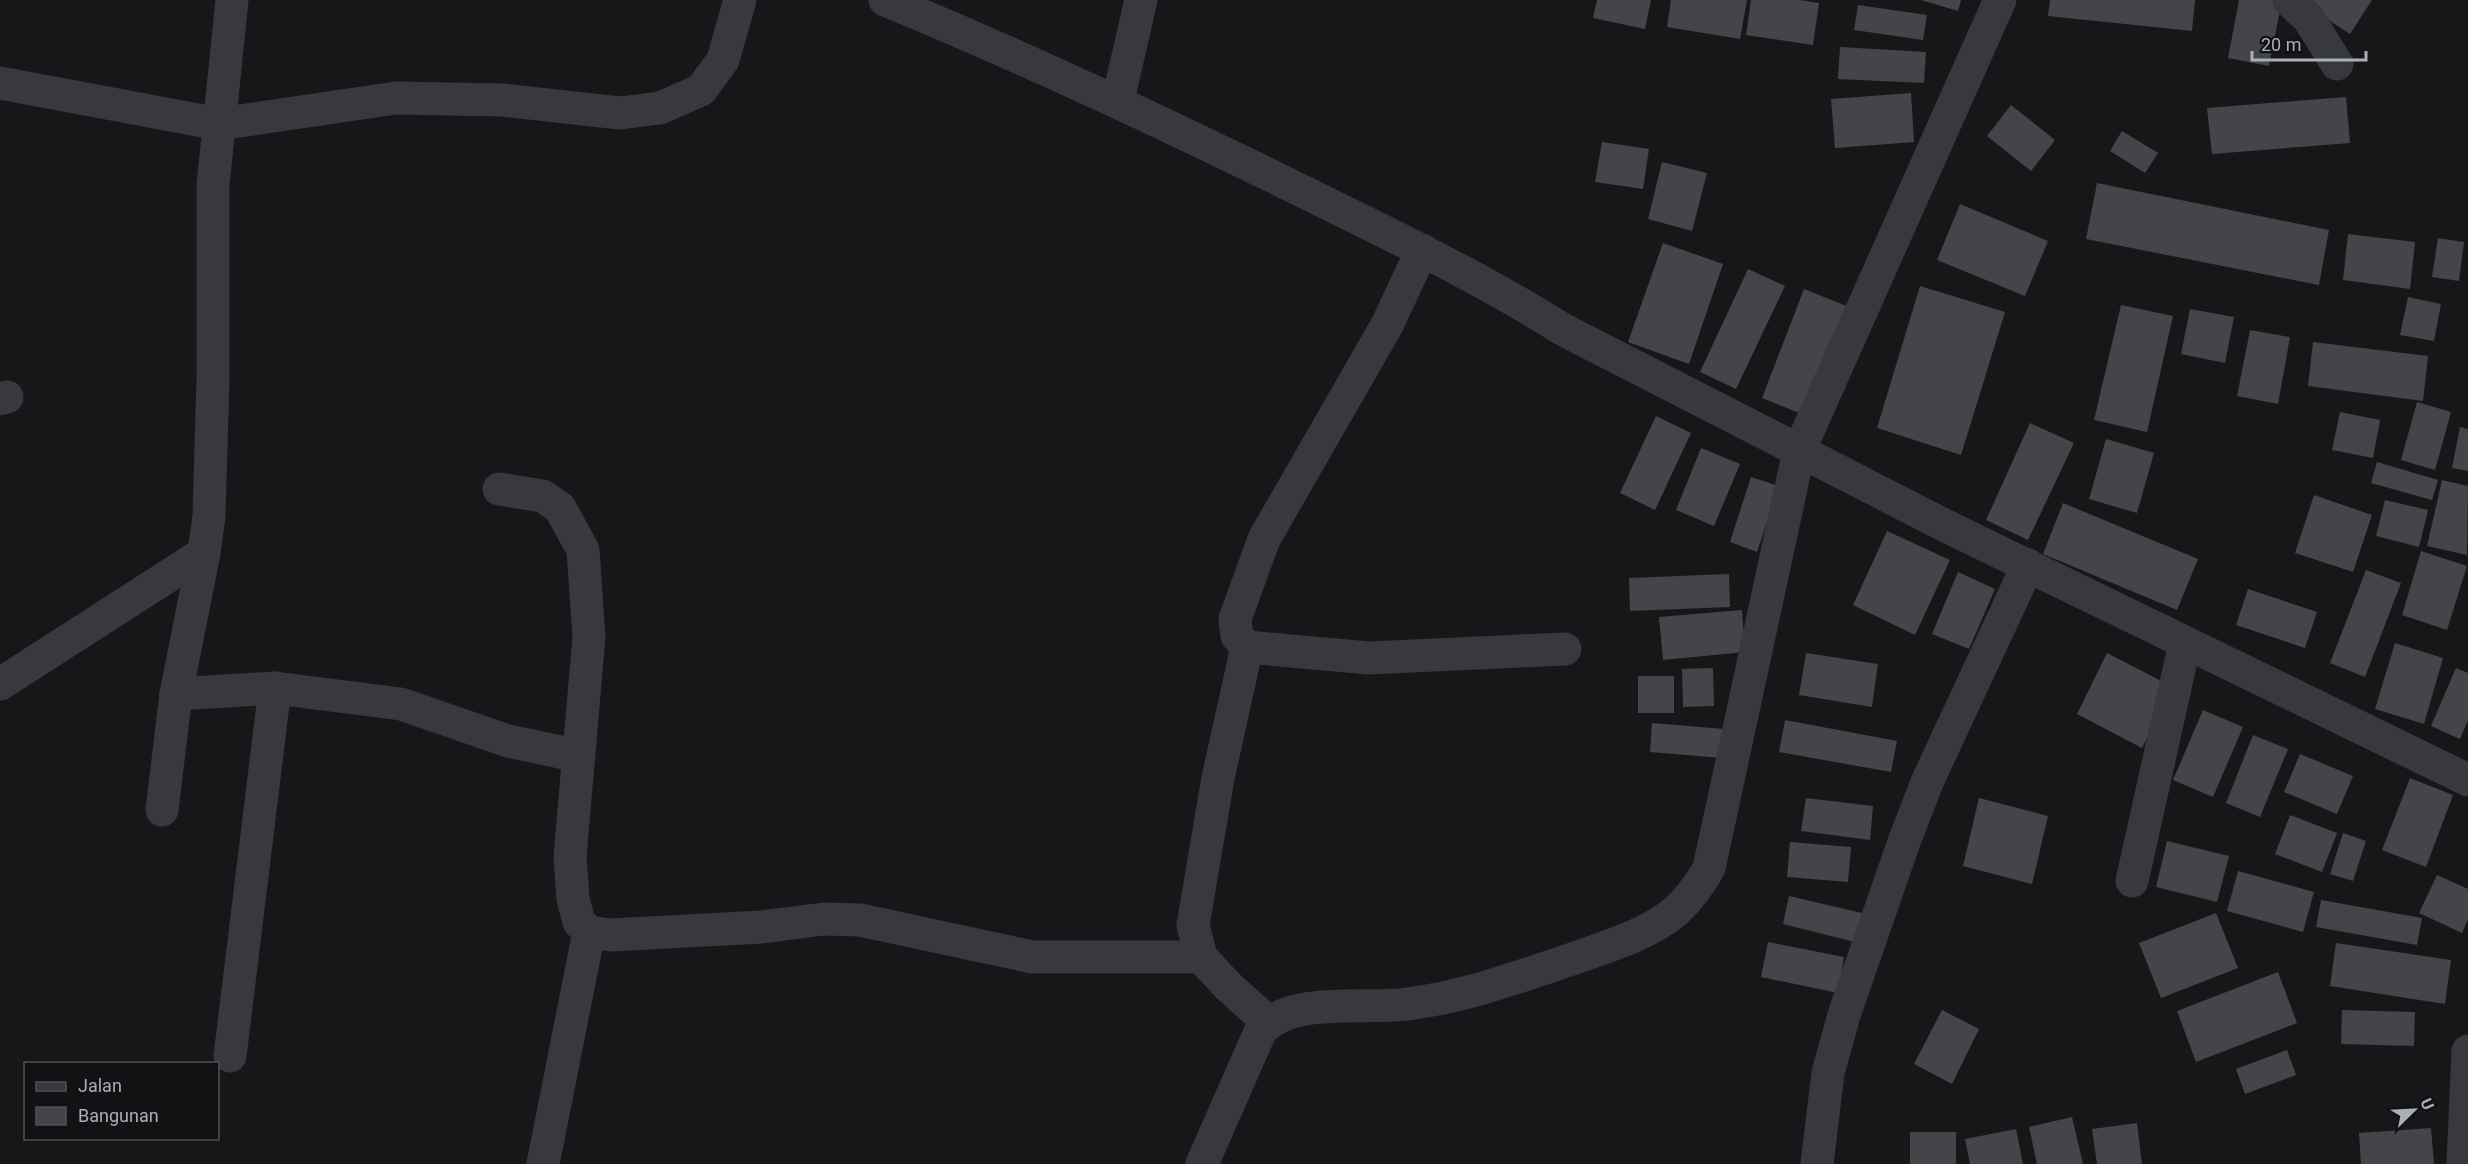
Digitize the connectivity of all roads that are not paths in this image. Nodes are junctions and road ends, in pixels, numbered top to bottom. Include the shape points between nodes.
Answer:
1 (232, 0) edge
2 (740, 0) edge
3 (885, 0) edge
4 (1141, 0) edge
5 (2000, 0) edge
6 (2289, 0) edge
7 (2337, 64) dead end
8 (0, 83) edge
9 (1118, 100) junction
10 (219, 124) junction
11 (1422, 250) junction
12 (1799, 451) junction
13 (499, 489) dead end
14 (204, 553) junction
15 (2028, 565) junction
16 (2185, 643) junction
17 (1247, 647) junction
18 (1565, 649) dead end
19 (0, 684) edge
20 (274, 688) junction
21 (176, 694) junction
22 (579, 756) junction
23 (2468, 780) edge
24 (162, 810) dead end
25 (2132, 881) dead end
26 (589, 932) junction
27 (1201, 957) junction
28 (1268, 1022) junction
29 (2468, 1051) edge
30 (230, 1056) dead end
31 (543, 1164) edge
32 (1202, 1164) edge
33 (1817, 1164) edge
34 (2463, 1164) edge

1 - 10 street
2 - 10 street via 723,60 700,90 660,108 620,113 502,100 396,98
3 - 9 street
4 - 9 street
5 - 12 street
6 - 7 street via 2309,20
8 - 10 street
9 - 11 street
10 - 14 street via 213,185 213,379 209,516
11 - 12 street via 1562,329
11 - 17 street via 1387,325 1263,539 1234,620 1237,636
12 - 15 street
12 - 28 street via 1710,868 1699,887 1675,912 1622,942 1490,987 1407,1004 1302,1009
13 - 22 street via 543,496 560,508 583,550 589,637
14 - 19 street
14 - 21 street
15 - 16 street
15 - 33 street via 1928,780 1905,839 1838,1034 1828,1073
16 - 23 street
16 - 25 street
17 - 18 street via 1369,658
17 - 27 street via 1218,778 1193,925
20 - 21 street
20 - 22 street via 401,705 508,741
20 - 30 street
21 - 24 street
22 - 26 street via 570,856 573,899 579,922
26 - 27 street via 610,935 762,927 824,919 860,920 1032,957
26 - 31 street
27 - 28 street
28 - 32 street via 1260,1032
29 - 34 street

